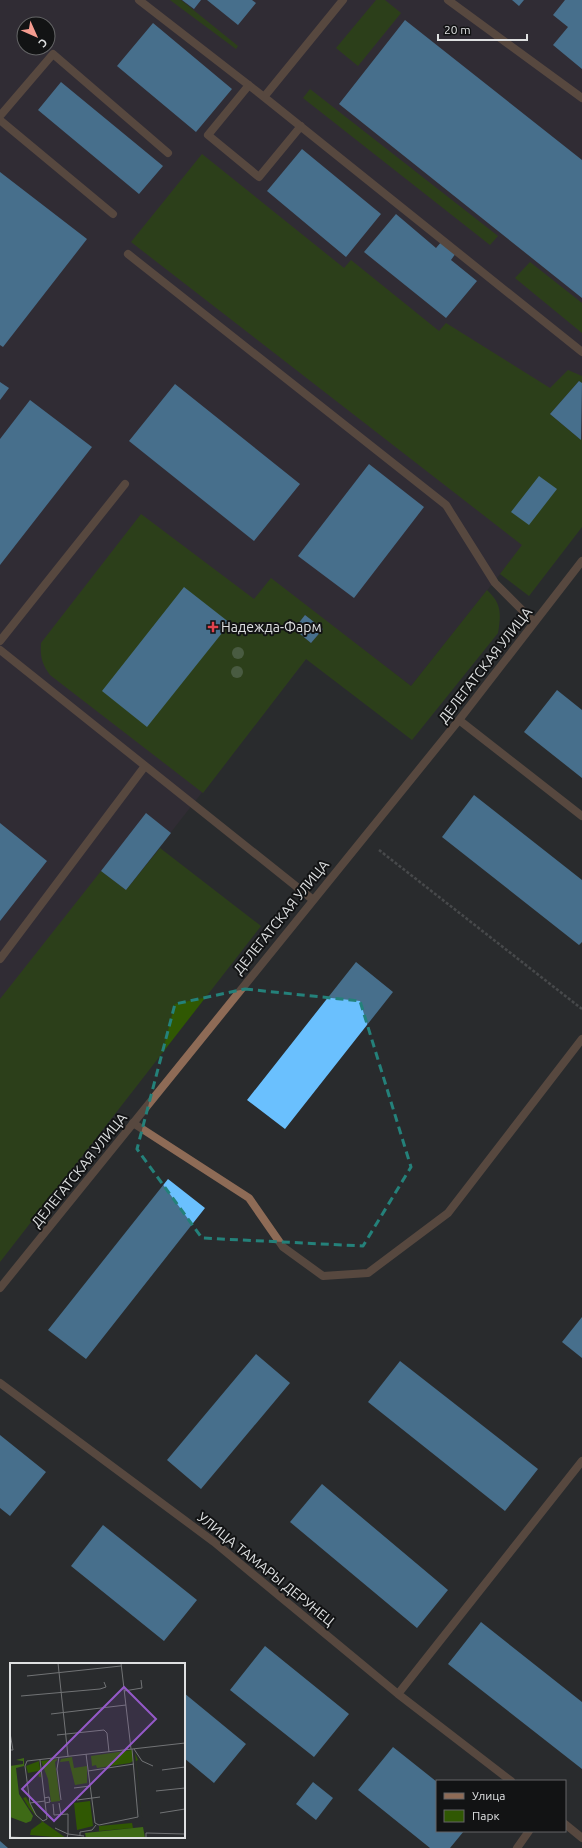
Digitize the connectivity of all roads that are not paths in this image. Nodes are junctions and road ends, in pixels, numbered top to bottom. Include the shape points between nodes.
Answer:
1 (139, 0) edge
2 (343, 0) edge
3 (448, 0) edge
4 (249, 85) junction
5 (264, 97) junction
6 (582, 98) edge
7 (0, 116) edge
8 (0, 120) edge
9 (300, 126) junction
10 (168, 153) dead end
11 (113, 214) dead end
12 (128, 254) dead end
13 (582, 352) edge
14 (125, 484) dead end
15 (582, 561) edge
16 (534, 622) junction
17 (0, 641) edge
18 (0, 650) edge
19 (459, 720) junction
20 (145, 766) junction
21 (582, 816) edge
22 (312, 899) junction
23 (0, 959) edge
24 (582, 1039) edge
25 (133, 1123) junction
26 (0, 1288) edge
27 (0, 1383) edge
28 (582, 1461) edge
29 (398, 1694) junction
30 (509, 1780) edge
31 (566, 1825) edge
32 (528, 1832) edge
33 (582, 1838) edge
34 (516, 1848) edge

1 - 4 street
2 - 5 street
3 - 6 street
4 - 5 street
4 - 9 street via 208,135 259,177
5 - 9 street
7 - 10 street via 53,54
8 - 11 street
9 - 13 street
12 - 16 street via 446,505 495,583
14 - 17 street
15 - 16 street, ДЕЛЕГАТСКАЯ УЛИЦА
16 - 19 street, ДЕЛЕГАТСКАЯ УЛИЦА
18 - 20 street
19 - 21 street
19 - 22 street, ДЕЛЕГАТСКАЯ УЛИЦА
20 - 22 street
20 - 23 street
22 - 25 street, ДЕЛЕГАТСКАЯ УЛИЦА
24 - 25 street via 448,1213 368,1273 323,1276 282,1247 249,1198
25 - 26 street, ДЕЛЕГАТСКАЯ УЛИЦА
27 - 29 street, УЛИЦА ТАМАРЫ ДЕРУНЕЦ via 214,1542
28 - 29 street
29 - 30 street, УЛИЦА ТАМАРЫ ДЕРУНЕЦ
31 - 33 street
32 - 34 street

